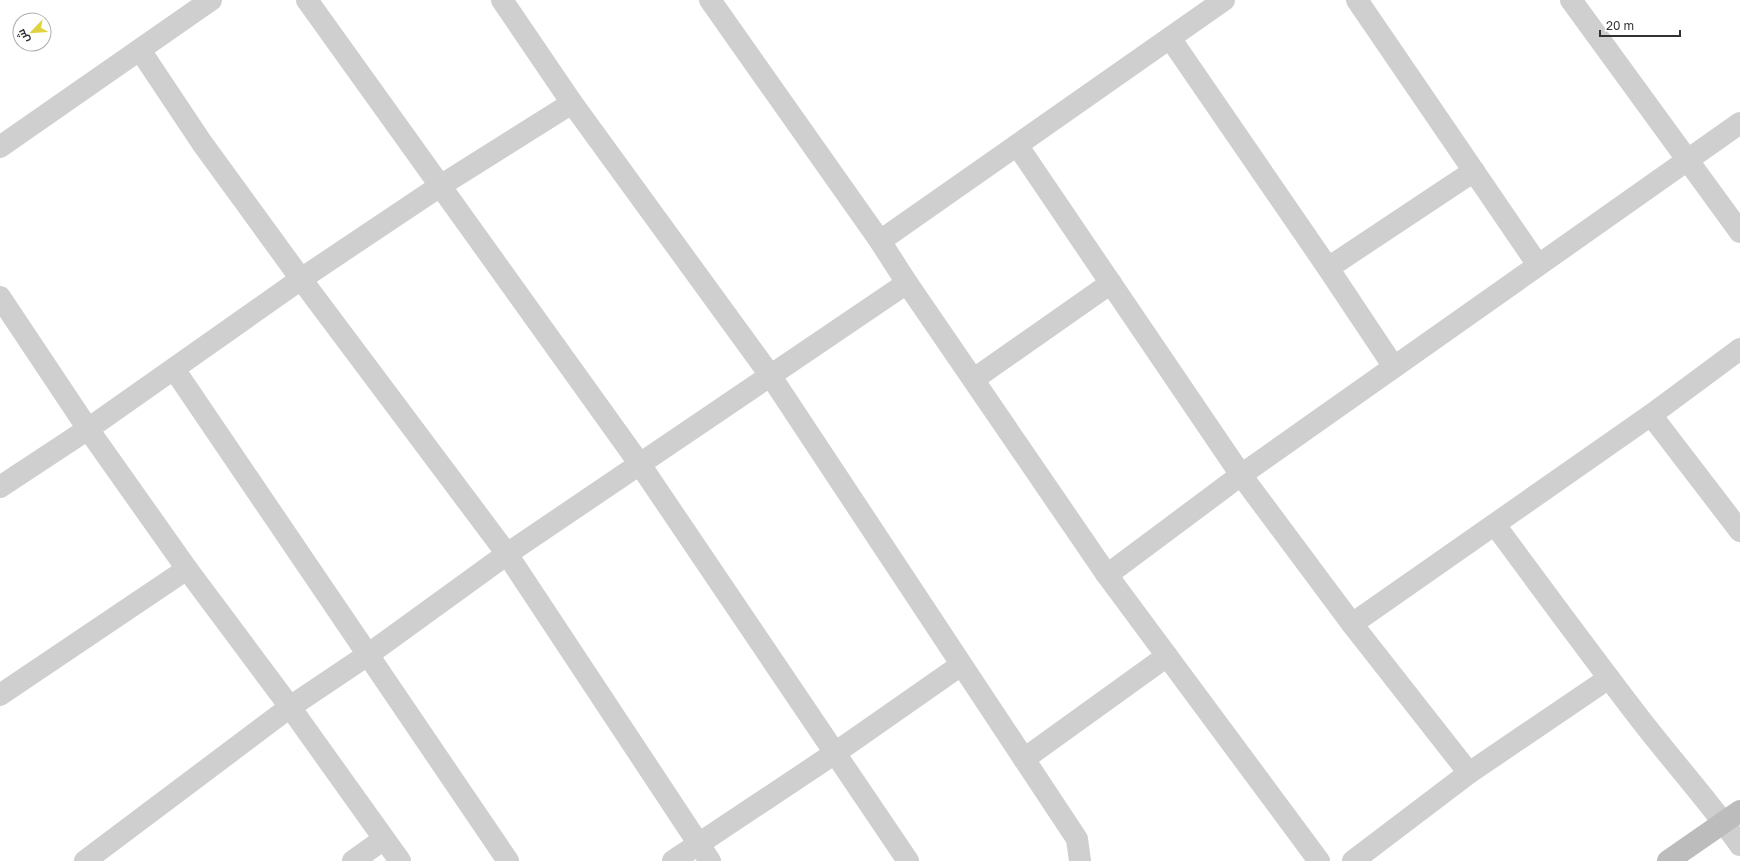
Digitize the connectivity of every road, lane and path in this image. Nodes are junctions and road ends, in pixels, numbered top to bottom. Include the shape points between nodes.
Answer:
1 (211, 0) edge
2 (307, 0) edge
3 (502, 0) edge
4 (710, 0) edge
5 (1224, 0) edge
6 (1357, 0) edge
7 (1571, 0) edge
8 (1170, 38) junction
9 (140, 50) junction
10 (572, 103) junction
11 (1740, 123) edge
12 (1017, 145) junction
13 (0, 147) edge
14 (1687, 160) junction
15 (1474, 171) junction
16 (440, 186) junction
17 (1740, 232) edge
18 (880, 241) junction
19 (1538, 265) junction
20 (1328, 268) junction
21 (301, 279) junction
22 (907, 283) junction
23 (1110, 283) junction
24 (0, 297) edge
25 (1740, 349) edge
26 (1394, 367) junction
27 (174, 369) junction
28 (770, 375) junction
29 (974, 379) junction
30 (1651, 415) junction
31 (88, 429) junction
32 (639, 463) junction
33 (1241, 475) junction
34 (0, 487) edge
35 (1495, 525) junction
36 (1740, 531) edge
37 (507, 554) junction
38 (187, 569) junction
39 (1107, 575) junction
40 (1352, 624) junction
41 (369, 654) junction
42 (1167, 656) junction
43 (962, 665) junction
44 (1609, 678) junction
45 (0, 695) edge
46 (290, 707) junction
47 (835, 753) junction
48 (1024, 759) junction
49 (1469, 773) junction
50 (1732, 817) edge
51 (384, 839) junction
52 (1740, 845) edge
53 (704, 852) edge
54 (92, 859) edge
55 (353, 861) edge
56 (400, 861) edge
57 (508, 861) edge
58 (673, 861) edge
59 (908, 861) edge
60 (1080, 861) edge
61 (1319, 861) edge
62 (1353, 861) edge
63 (1668, 861) edge

1 - 9 street
2 - 16 street
3 - 10 street
4 - 18 street
5 - 8 street
6 - 15 street
7 - 14 street
8 - 12 street
8 - 20 street
9 - 13 street
9 - 21 street via 202,143
10 - 16 street
10 - 28 street
11 - 14 street
12 - 18 street
12 - 23 street
14 - 17 street
14 - 19 street
15 - 19 street
15 - 20 street
16 - 21 street
16 - 32 street
18 - 22 street
19 - 26 street
20 - 26 street
21 - 27 street
21 - 37 street
22 - 28 street
22 - 29 street
23 - 29 street
23 - 33 street
24 - 31 street
25 - 30 street
26 - 33 street
27 - 31 street
27 - 41 street
28 - 32 street
28 - 43 street
29 - 39 street
30 - 35 street
30 - 36 street
31 - 34 street
31 - 38 street
32 - 37 street
32 - 47 street
33 - 39 street
33 - 40 street
35 - 40 street
35 - 44 street
37 - 41 street
37 - 53 street
38 - 45 street
38 - 46 street
39 - 42 street
40 - 49 street
41 - 46 street
41 - 57 street
42 - 48 street
42 - 61 street
43 - 47 street
43 - 48 street
44 - 49 street
44 - 50 street via 1680,770
46 - 51 street
46 - 54 street
47 - 53 street
47 - 59 street
48 - 60 street via 1077,839
49 - 62 street
50 - 52 street
50 - 63 street
51 - 55 street
51 - 56 street
53 - 58 street

